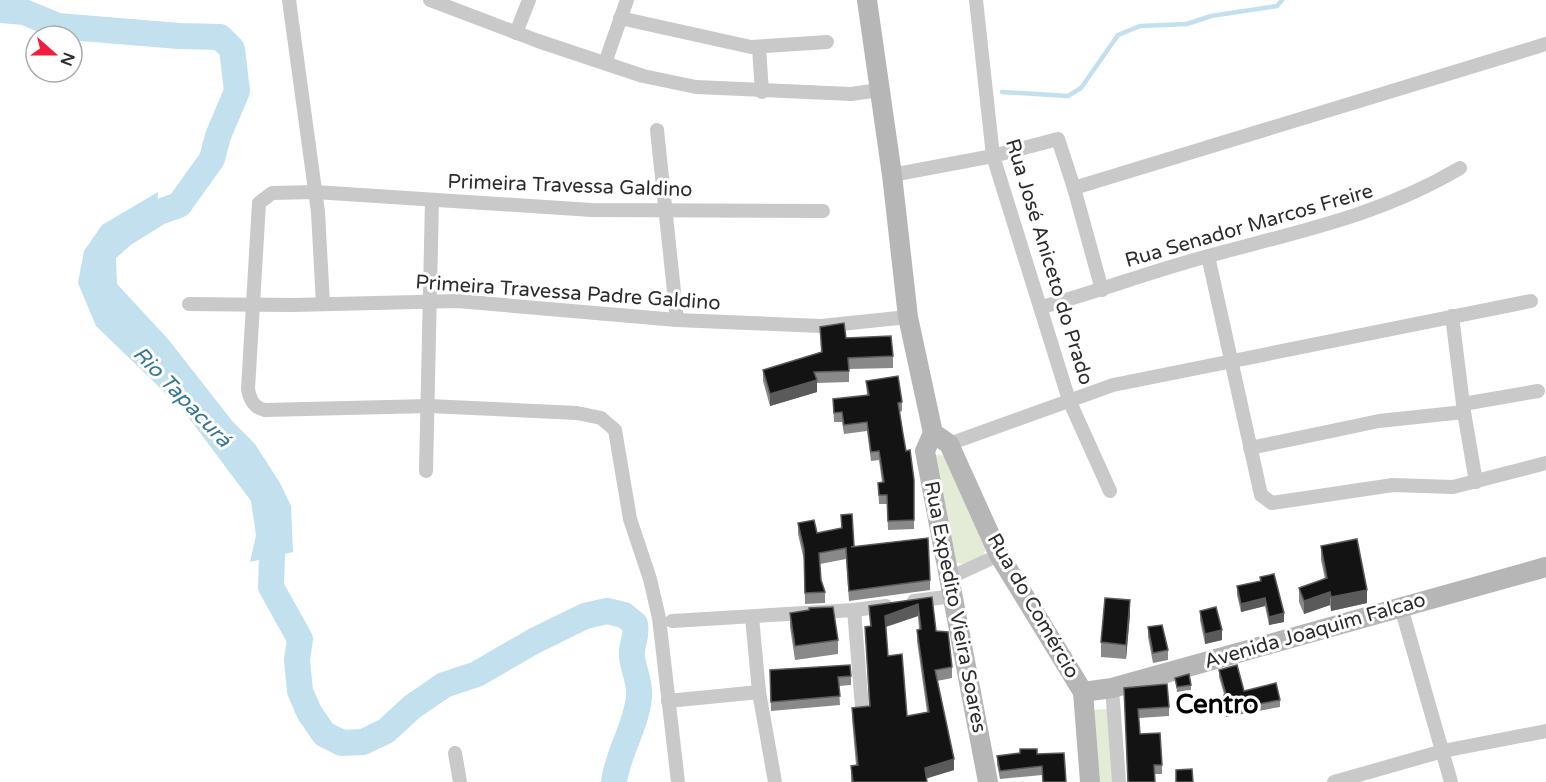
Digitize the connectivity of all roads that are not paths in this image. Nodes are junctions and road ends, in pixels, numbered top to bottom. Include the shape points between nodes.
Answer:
1 (289, 0) edge
2 (430, 0) edge
3 (529, 0) edge
4 (627, 0) edge
5 (867, 0) edge
6 (976, 0) edge
7 (620, 18) junction
8 (516, 33) junction
9 (827, 42) dead end
10 (1546, 44) edge
11 (759, 48) junction
12 (605, 63) junction
13 (879, 90) junction
14 (762, 92) junction
15 (657, 130) dead end
16 (993, 156) junction
17 (1460, 168) dead end
18 (892, 175) junction
19 (1074, 189) junction
20 (315, 192) junction
21 (432, 200) junction
22 (664, 211) junction
23 (823, 211) dead end
24 (1208, 256) junction
25 (1101, 290) junction
26 (430, 301) junction
27 (1531, 301) dead end
28 (189, 304) dead end
29 (323, 304) junction
30 (253, 305) junction
31 (1042, 306) junction
32 (1452, 316) junction
33 (908, 317) junction
34 (677, 320) junction
35 (1231, 361) junction
36 (1538, 391) dead end
37 (1069, 400) junction
38 (429, 406) junction
39 (1463, 408) junction
40 (941, 439) junction
41 (1250, 448) junction
42 (1546, 463) edge
43 (426, 471) dead end
44 (1476, 482) junction
45 (1110, 491) dead end
46 (999, 555) junction
47 (1546, 567) edge
48 (952, 586) junction
49 (1401, 606) junction
50 (854, 610) junction
51 (752, 617) junction
52 (672, 621) dead end
53 (1112, 688) junction
54 (759, 692) junction
55 (1083, 692) junction
56 (668, 701) junction
57 (862, 707) edge
58 (1546, 731) edge
59 (1443, 751) junction
60 (455, 753) dead end
61 (460, 782) edge
62 (678, 782) edge
63 (775, 782) edge
64 (988, 782) edge
65 (1090, 782) edge
66 (1119, 782) edge
67 (1334, 782) edge
68 (1451, 782) edge

1 - 20 street
2 - 8 street
3 - 8 street
4 - 7 street
5 - 13 main road, Rua do Comércio
6 - 16 street, Rua José Aniceto do Prado
7 - 11 street
7 - 12 street
8 - 12 street
9 - 11 street
10 - 19 street
11 - 14 street
12 - 14 street via 696,87
13 - 14 street via 851,94
13 - 18 main road, Rua do Comércio
15 - 22 street
16 - 18 street
16 - 19 street via 1058,139
16 - 31 street, Rua José Aniceto do Prado
17 - 24 street, Rua Senador Marcos Freire via 1403,200
18 - 33 main road, Rua do Comércio
19 - 25 street
20 - 21 street, Primeira Travessa Galdino
20 - 29 street
20 - 30 street, Primeira Travessa Galdino via 272,193 259,204
21 - 22 street, Primeira Travessa Galdino
21 - 26 street
22 - 23 street, Primeira Travessa Galdino
22 - 34 street
24 - 25 street, Rua Senador Marcos Freire
24 - 35 street
25 - 31 street, Rua Senador Marcos Freire
26 - 29 street, Primeira Travessa Padre Galdino
26 - 34 street, Primeira Travessa Padre Galdino
26 - 38 street
27 - 32 street
28 - 30 street, Primeira Travessa Padre Galdino
29 - 30 street, Primeira Travessa Padre Galdino
30 - 38 street, Primeira Travessa Galdino via 248,389 253,404 265,410
31 - 37 street, Rua José Aniceto do Prado
32 - 35 street
32 - 39 street
33 - 34 street, Primeira Travessa Padre Galdino via 821,326
33 - 40 main road, Rua do Comércio
35 - 37 street via 1113,386
35 - 41 street
36 - 39 street
37 - 40 street
37 - 45 street, Rua José Aniceto do Prado
38 - 43 street
38 - 56 street via 587,414 612,425 618,437 630,519 654,593
39 - 41 street
39 - 44 street
40 - 46 main road, Rua do Comércio
40 - 48 main road, Rua Expedito Vieira Soares via 925,451
41 - 44 street via 1261,495 1272,502 1393,485 1453,488
42 - 44 street
46 - 48 street
46 - 55 main road, Rua do Comércio
47 - 49 main road, Avenida Joaquim Falcao
48 - 50 street
48 - 64 main road, Rua Expedito Vieira Soares
49 - 53 main road, Avenida Joaquim Falcao
49 - 59 street
50 - 51 street
50 - 57 street
51 - 52 street
51 - 54 street
53 - 55 main road, Avenida Joaquim Falcao
53 - 66 street
54 - 56 street
54 - 63 street
55 - 65 main road, Rua do Comércio
56 - 62 street
58 - 59 street
59 - 67 street
59 - 68 street
60 - 61 street

